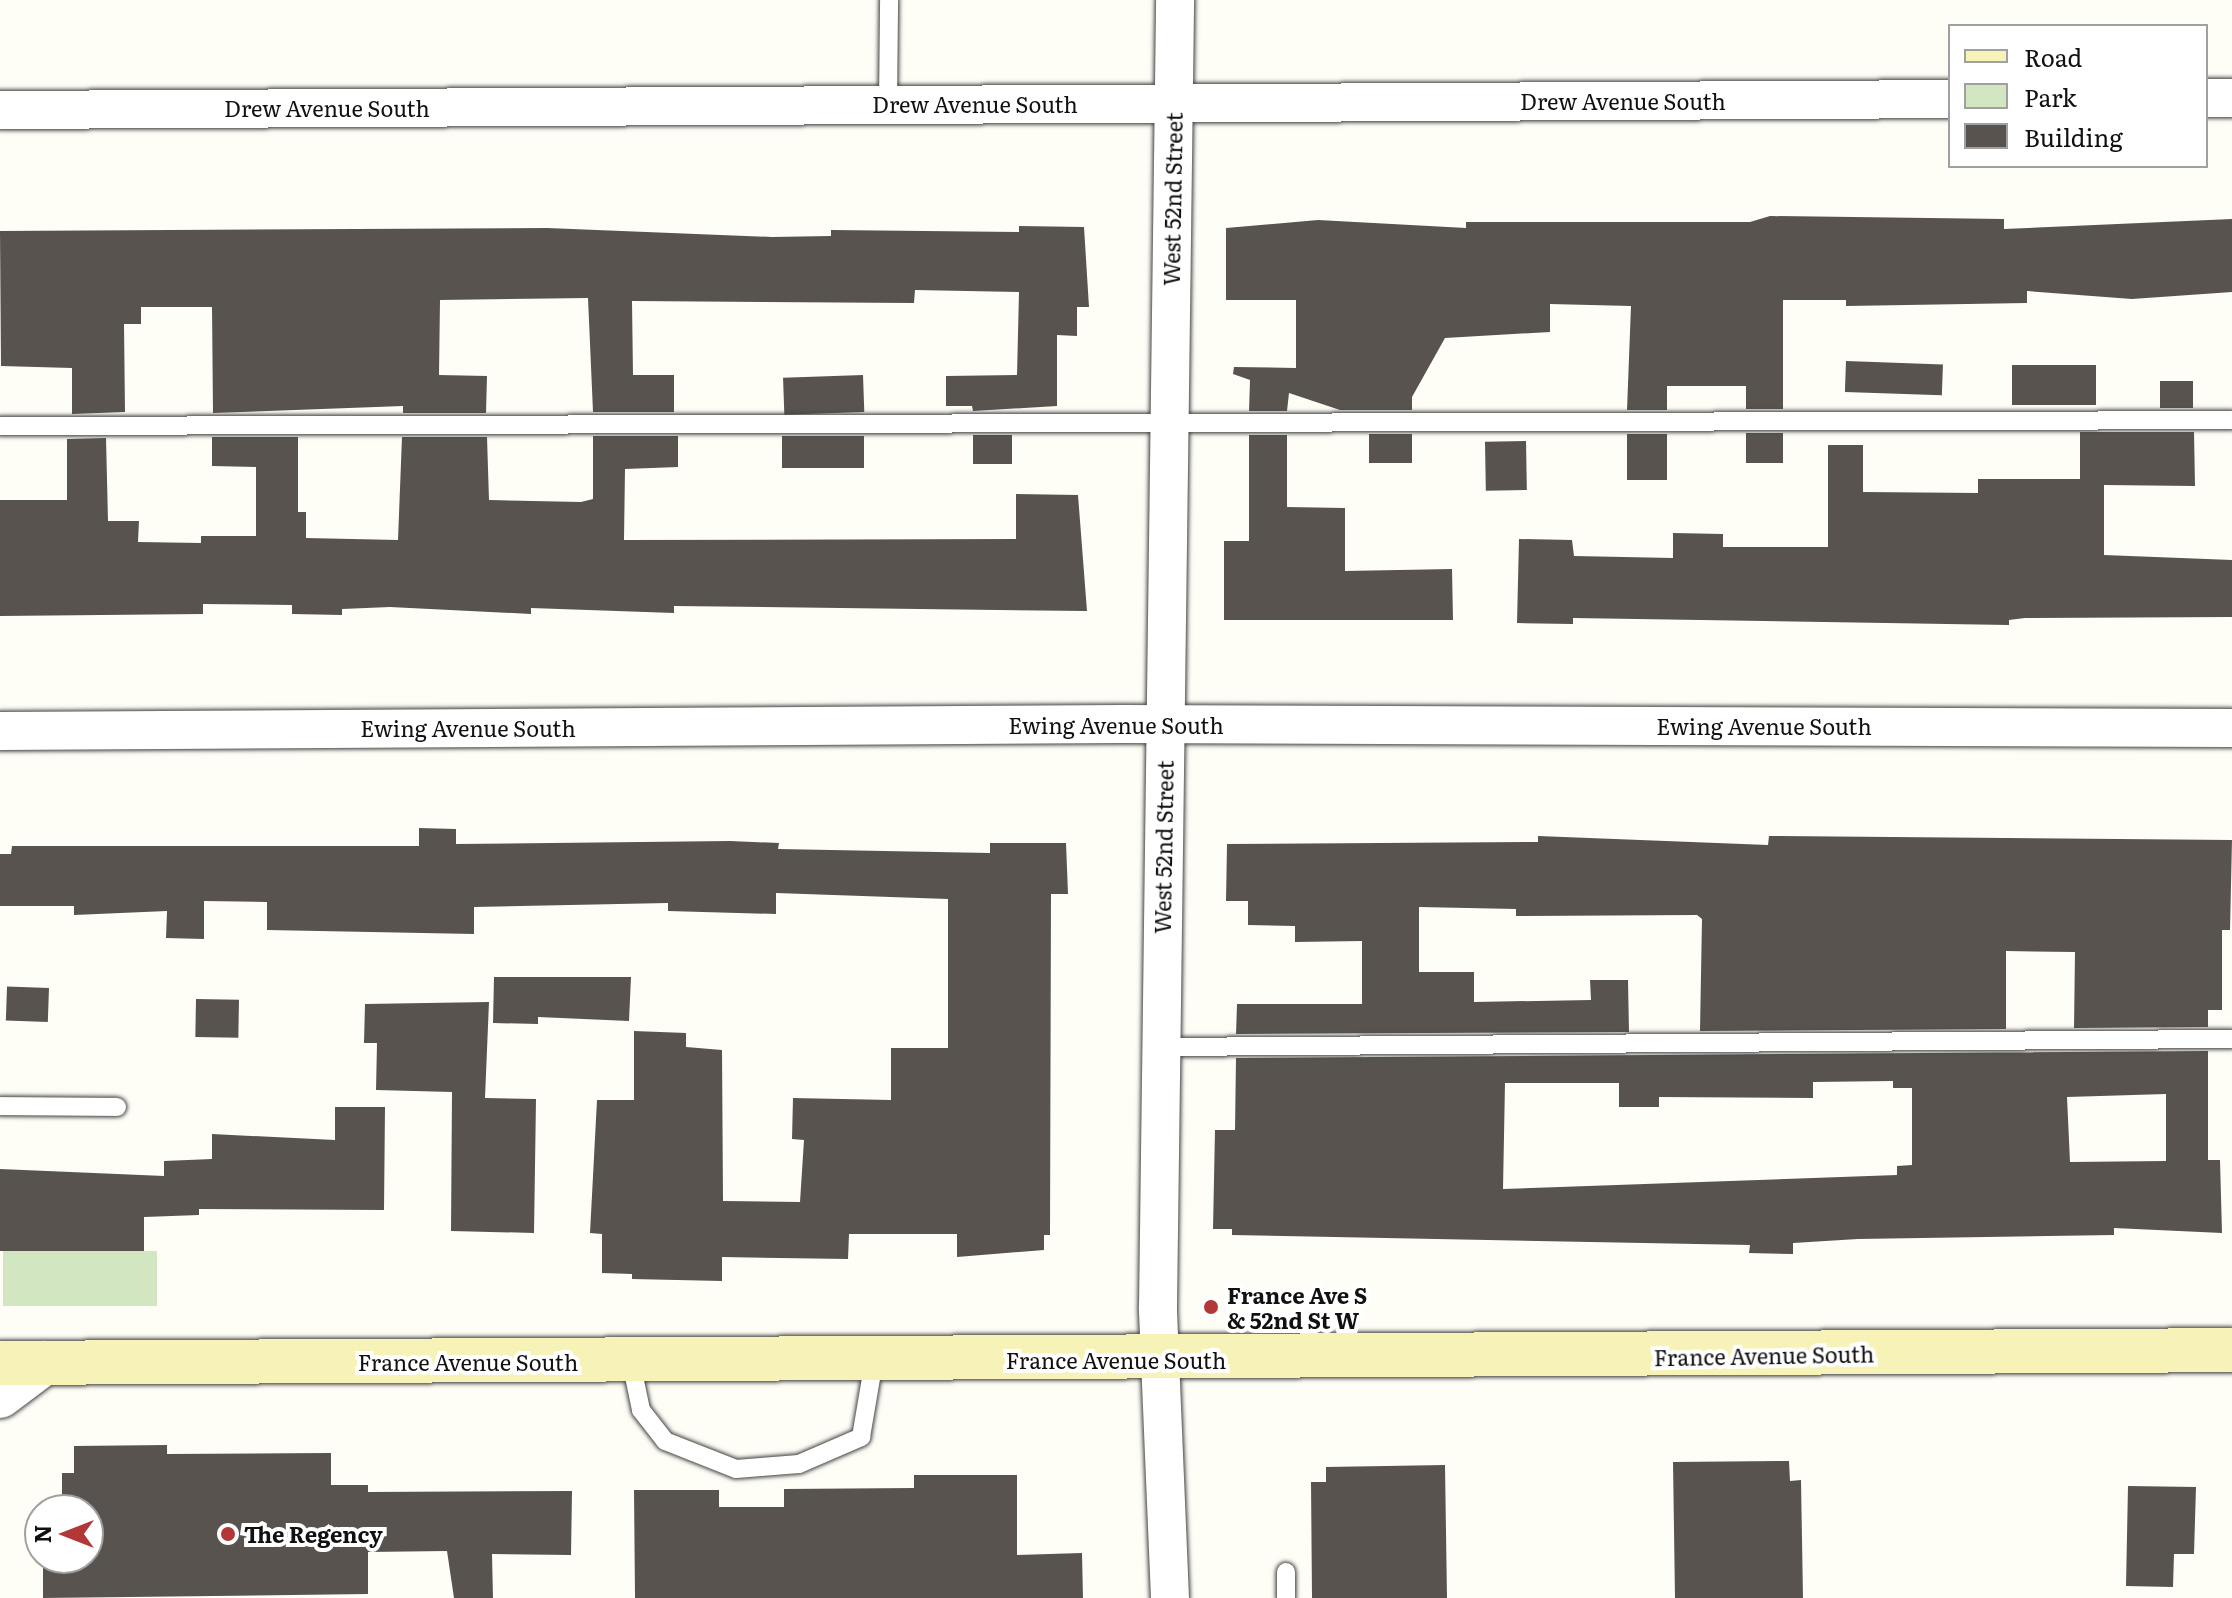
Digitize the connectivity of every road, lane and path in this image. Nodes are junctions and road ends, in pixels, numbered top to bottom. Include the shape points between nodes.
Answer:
1 (889, 0) edge
2 (1175, 0) edge
3 (2208, 98) edge
4 (2232, 98) edge
5 (1948, 99) edge
6 (1173, 103) junction
7 (888, 104) junction
8 (0, 110) edge
9 (2232, 420) edge
10 (1169, 422) junction
11 (0, 426) edge
12 (1165, 724) junction
13 (2232, 728) edge
14 (0, 731) edge
15 (2232, 1039) edge
16 (1161, 1047) junction
17 (0, 1106) edge
18 (117, 1107) dead end
19 (2232, 1350) edge
20 (1163, 1360) junction
21 (874, 1361) junction
22 (631, 1362) junction
23 (0, 1363) edge
24 (44, 1363) junction
25 (0, 1396) edge
26 (1286, 1572) dead end
27 (1170, 1598) edge
28 (1286, 1598) edge

1 - 7 lane
2 - 6 street, West 52nd Street
3 - 4 street
5 - 6 street, Drew Avenue South
6 - 7 street, Drew Avenue South
6 - 10 street, West 52nd Street
7 - 8 street, Drew Avenue South
9 - 10 lane
10 - 11 lane
10 - 12 street, West 52nd Street
12 - 13 street, Ewing Avenue South
12 - 14 street, Ewing Avenue South
12 - 16 street, West 52nd Street
15 - 16 lane
16 - 20 street, West 52nd Street
17 - 18 lane
19 - 20 main road, France Avenue South
20 - 21 main road, France Avenue South
20 - 27 street, West 52nd Street
21 - 22 main road, France Avenue South
21 - 22 lane via 861,1437 799,1464 736,1469 665,1441 641,1410
22 - 24 main road, France Avenue South
23 - 24 main road, France Avenue South
24 - 25 street
26 - 28 lane

